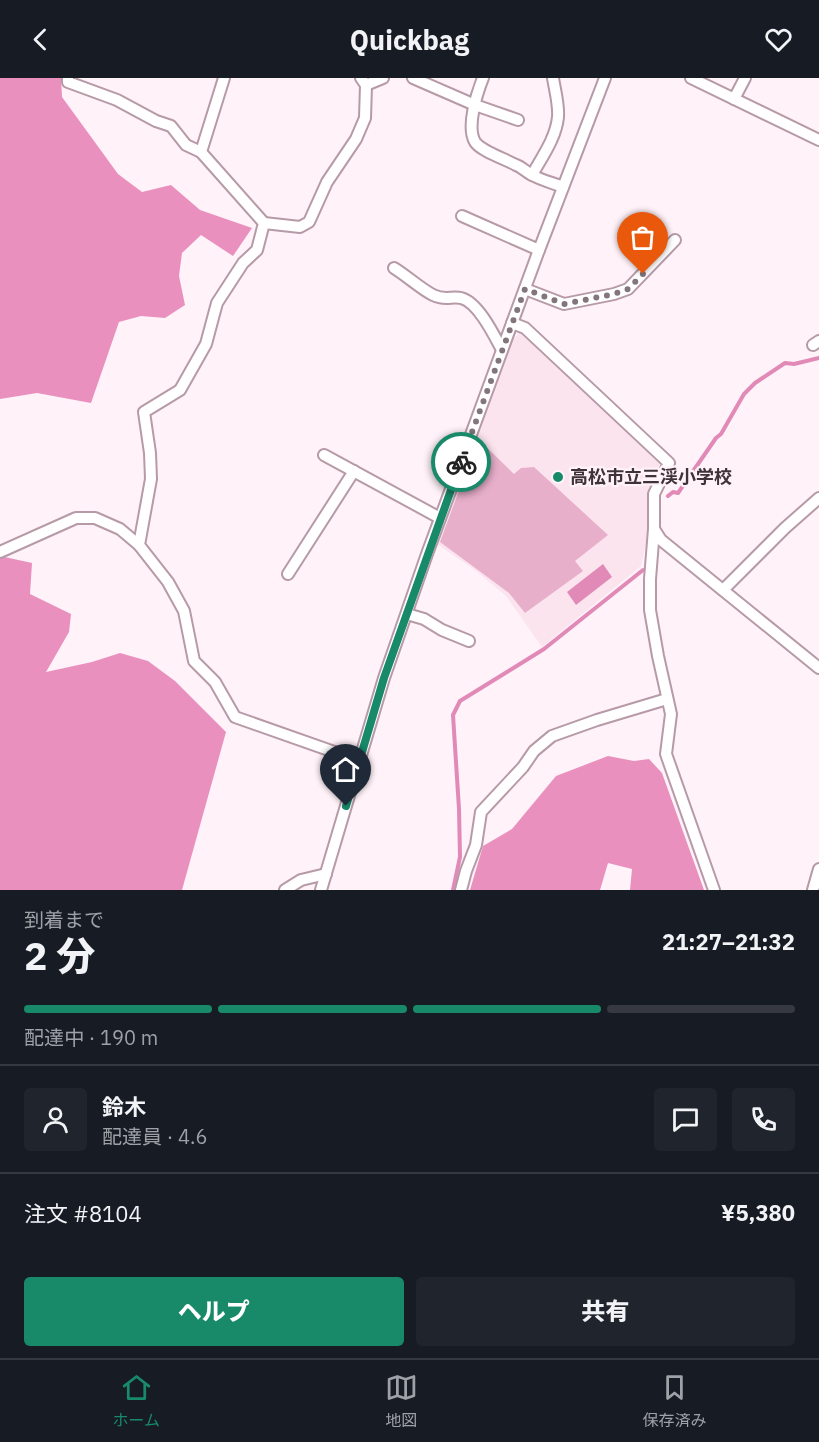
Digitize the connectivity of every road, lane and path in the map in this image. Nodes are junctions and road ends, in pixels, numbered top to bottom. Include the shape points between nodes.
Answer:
1 (68, 78) edge
2 (224, 78) edge
3 (383, 78) edge
4 (413, 78) edge
5 (483, 78) edge
6 (553, 78) edge
7 (605, 78) edge
8 (692, 78) edge
9 (745, 78) edge
10 (363, 82) edge
11 (734, 99) junction
12 (475, 105) junction
13 (519, 120) dead end
14 (819, 140) edge
15 (201, 152) junction
16 (532, 175) junction
17 (563, 187) junction
18 (462, 216) dead end
19 (264, 223) junction
20 (675, 240) dead end
21 (539, 250) junction
22 (394, 268) dead end
23 (525, 289) junction
24 (512, 323) junction
25 (502, 350) junction
26 (324, 455) dead end
27 (354, 471) junction
28 (819, 498) edge
29 (441, 518) junction
30 (654, 529) junction
31 (139, 545) junction
32 (0, 552) edge
33 (288, 574) dead end
34 (723, 590) junction
35 (407, 614) junction
36 (469, 640) dead end
37 (819, 668) edge
38 (667, 699) junction
39 (360, 761) junction
40 (819, 869) edge
41 (326, 874) junction
42 (285, 890) edge
43 (321, 890) edge
44 (461, 890) edge
45 (714, 890) edge
46 (813, 890) edge

1 - 15 street via 68,82 171,126 186,145
2 - 15 street
3 - 10 street
4 - 12 street
5 - 12 street
6 - 16 street via 558,117 554,135
7 - 17 street
8 - 11 street
9 - 11 street
10 - 19 street via 365,118 327,182 309,222 300,227
11 - 14 street
12 - 13 street
12 - 16 street via 471,124 477,145
15 - 19 street
16 - 17 street
17 - 21 street
18 - 21 street
19 - 31 street via 257,250 243,263 217,303 206,344 180,390 144,412 151,479
20 - 23 street via 628,289 614,294 564,304
21 - 23 street
22 - 25 street via 436,297 471,303
23 - 24 street
24 - 25 street
24 - 30 street via 525,328 669,463 654,494
25 - 29 street
26 - 27 street
27 - 29 street
27 - 33 street
28 - 34 street
29 - 35 street
30 - 34 street via 661,540
30 - 38 street via 650,610
31 - 32 street via 120,529 95,518 76,518
31 - 39 street via 168,582 184,611 194,661 215,681 235,717
34 - 37 street
35 - 36 street
35 - 39 street
38 - 44 street via 552,736 534,751 481,812 476,845
38 - 45 street via 671,714 666,754
39 - 41 street
40 - 46 street
41 - 42 street via 302,880
41 - 43 street

